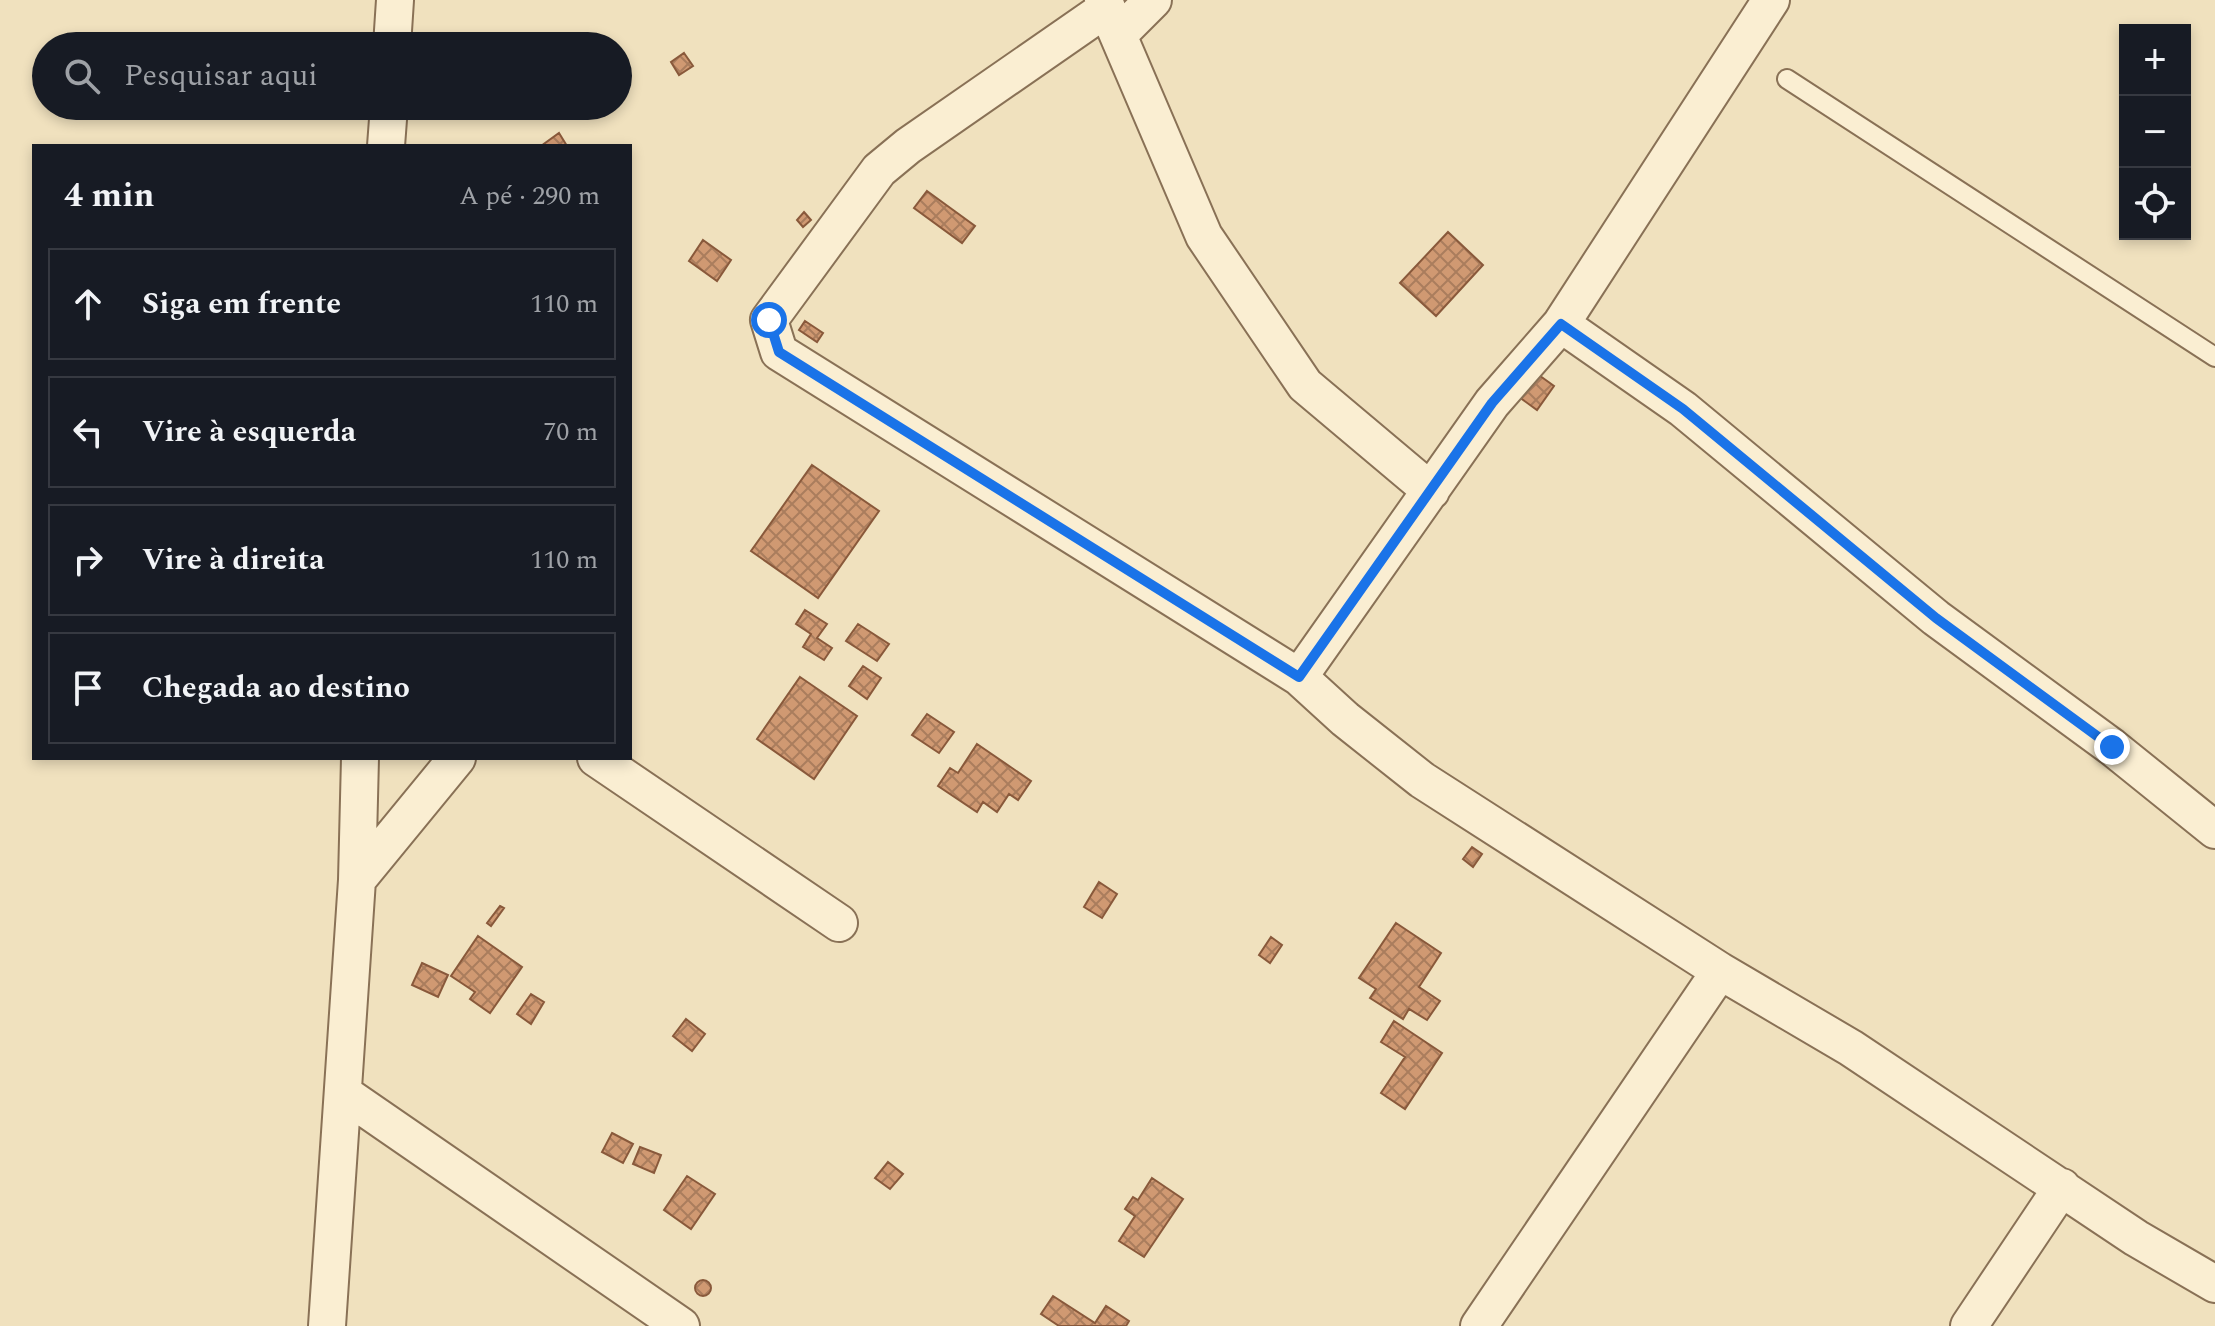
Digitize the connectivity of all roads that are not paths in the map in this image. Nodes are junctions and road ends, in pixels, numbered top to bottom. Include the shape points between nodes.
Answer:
1 (395, 0) edge
2 (1153, 0) edge
3 (1771, 0) edge
4 (1110, 14) edge
5 (393, 32) edge
6 (1787, 79) dead end
7 (388, 120) edge
8 (386, 144) edge
9 (1561, 324) junction
10 (2215, 357) edge
11 (1431, 491) junction
12 (1299, 677) junction
13 (360, 760) edge
14 (455, 760) edge
15 (599, 760) edge
16 (2215, 830) edge
17 (357, 880) junction
18 (839, 923) dead end
19 (1720, 971) junction
20 (343, 1093) junction
21 (2062, 1187) junction
22 (2215, 1284) edge
23 (327, 1326) edge
24 (681, 1326) edge
25 (1479, 1326) edge
26 (1969, 1326) edge

1 - 5 street
2 - 4 street
3 - 9 street
4 - 11 street via 1204,236 1305,385
4 - 12 street via 879,170 769,320 779,352
6 - 10 lane
7 - 8 street
9 - 11 street via 1492,403
9 - 16 street via 1683,409 1936,618
11 - 12 street
12 - 19 street via 1422,780
13 - 17 street
14 - 17 street
15 - 18 street
17 - 20 street
19 - 21 street via 1851,1048
19 - 25 street
20 - 23 street
20 - 24 street
21 - 22 street
21 - 26 street

